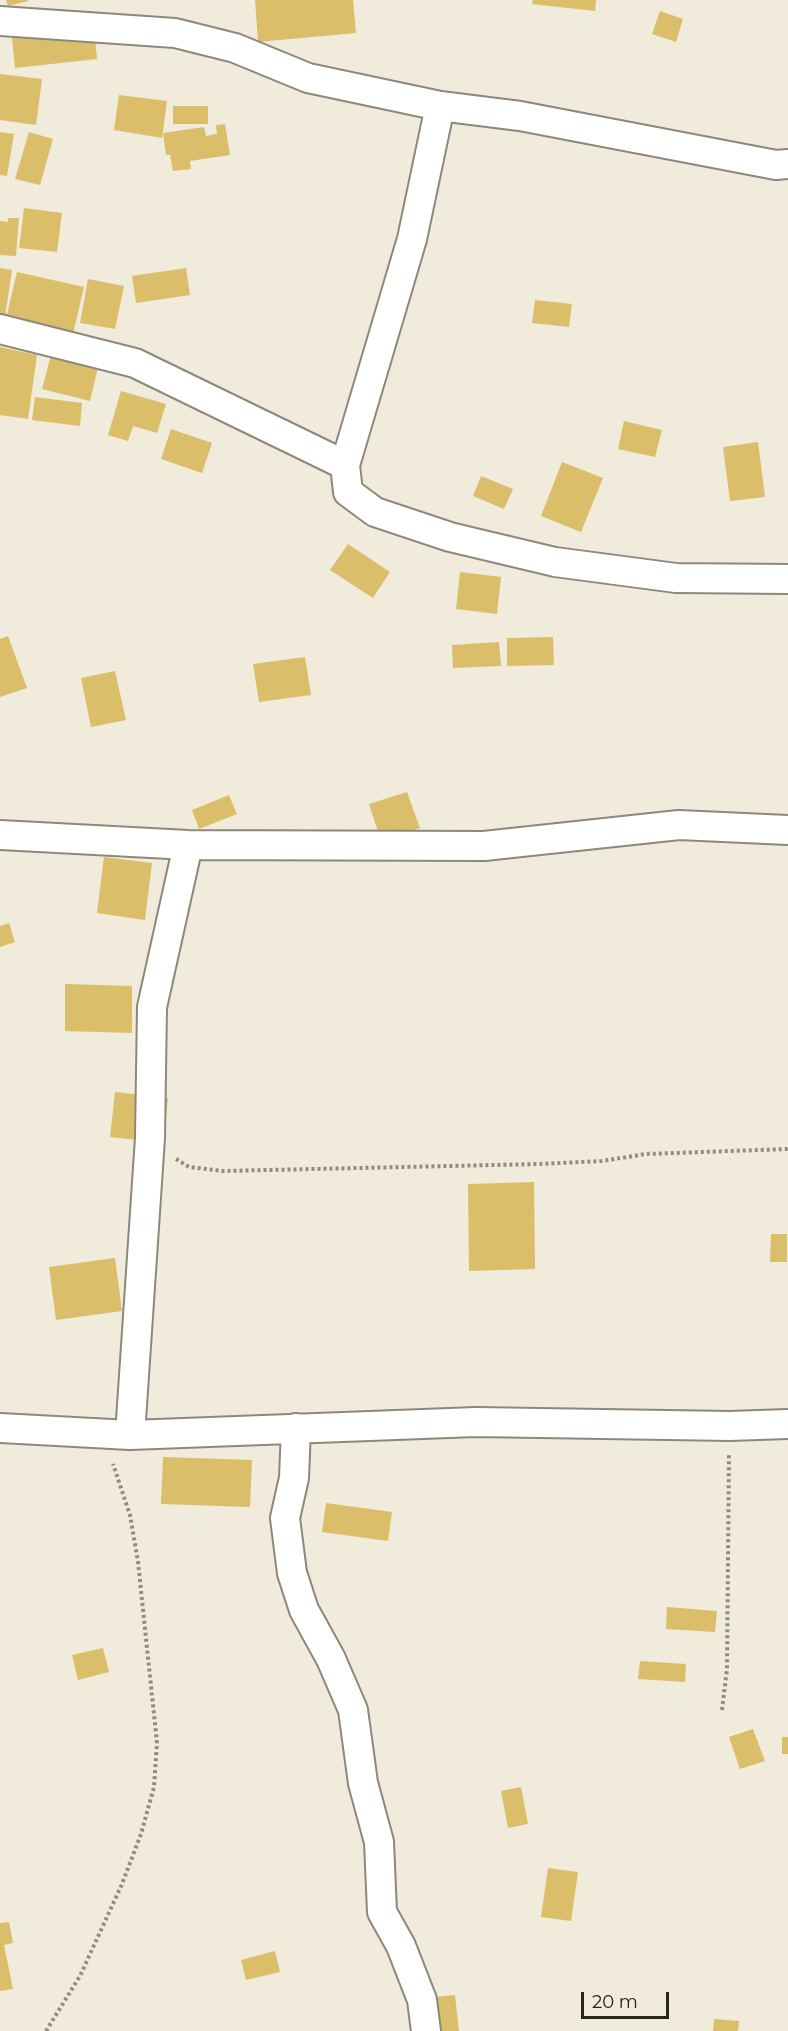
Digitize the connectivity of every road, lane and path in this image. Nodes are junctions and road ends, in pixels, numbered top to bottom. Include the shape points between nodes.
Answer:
1 (0, 21) edge
2 (440, 106) junction
3 (788, 164) edge
4 (0, 329) edge
5 (345, 465) junction
6 (788, 579) edge
7 (788, 830) edge
8 (0, 835) edge
9 (188, 845) junction
10 (150, 1138) junction
11 (788, 1149) edge
12 (788, 1424) edge
13 (730, 1426) junction
14 (0, 1428) edge
15 (296, 1428) junction
16 (117, 1435) junction
17 (722, 1710) dead end
18 (46, 2031) edge
19 (426, 2031) edge

1 - 2 street via 176,33 235,48 308,78
2 - 3 street via 520,116 776,165
2 - 5 street via 406,262
4 - 5 street via 135,363
5 - 6 street via 348,492 375,512 450,537 555,562 665,577
7 - 9 street via 679,825 484,846
8 - 9 street
9 - 10 street via 152,1007
10 - 11 path via 189,1167 223,1171 539,1164 646,1154
10 - 16 street
12 - 13 street
13 - 15 street via 476,1422
13 - 17 path via 727,1669
14 - 16 street
15 - 16 street
15 - 19 street via 294,1478 285,1518 292,1573 304,1610 353,1710 363,1784 379,1842 382,1912 401,1946 422,2000
16 - 18 path via 138,1562 157,1743 154,1787 122,1884 80,1976

